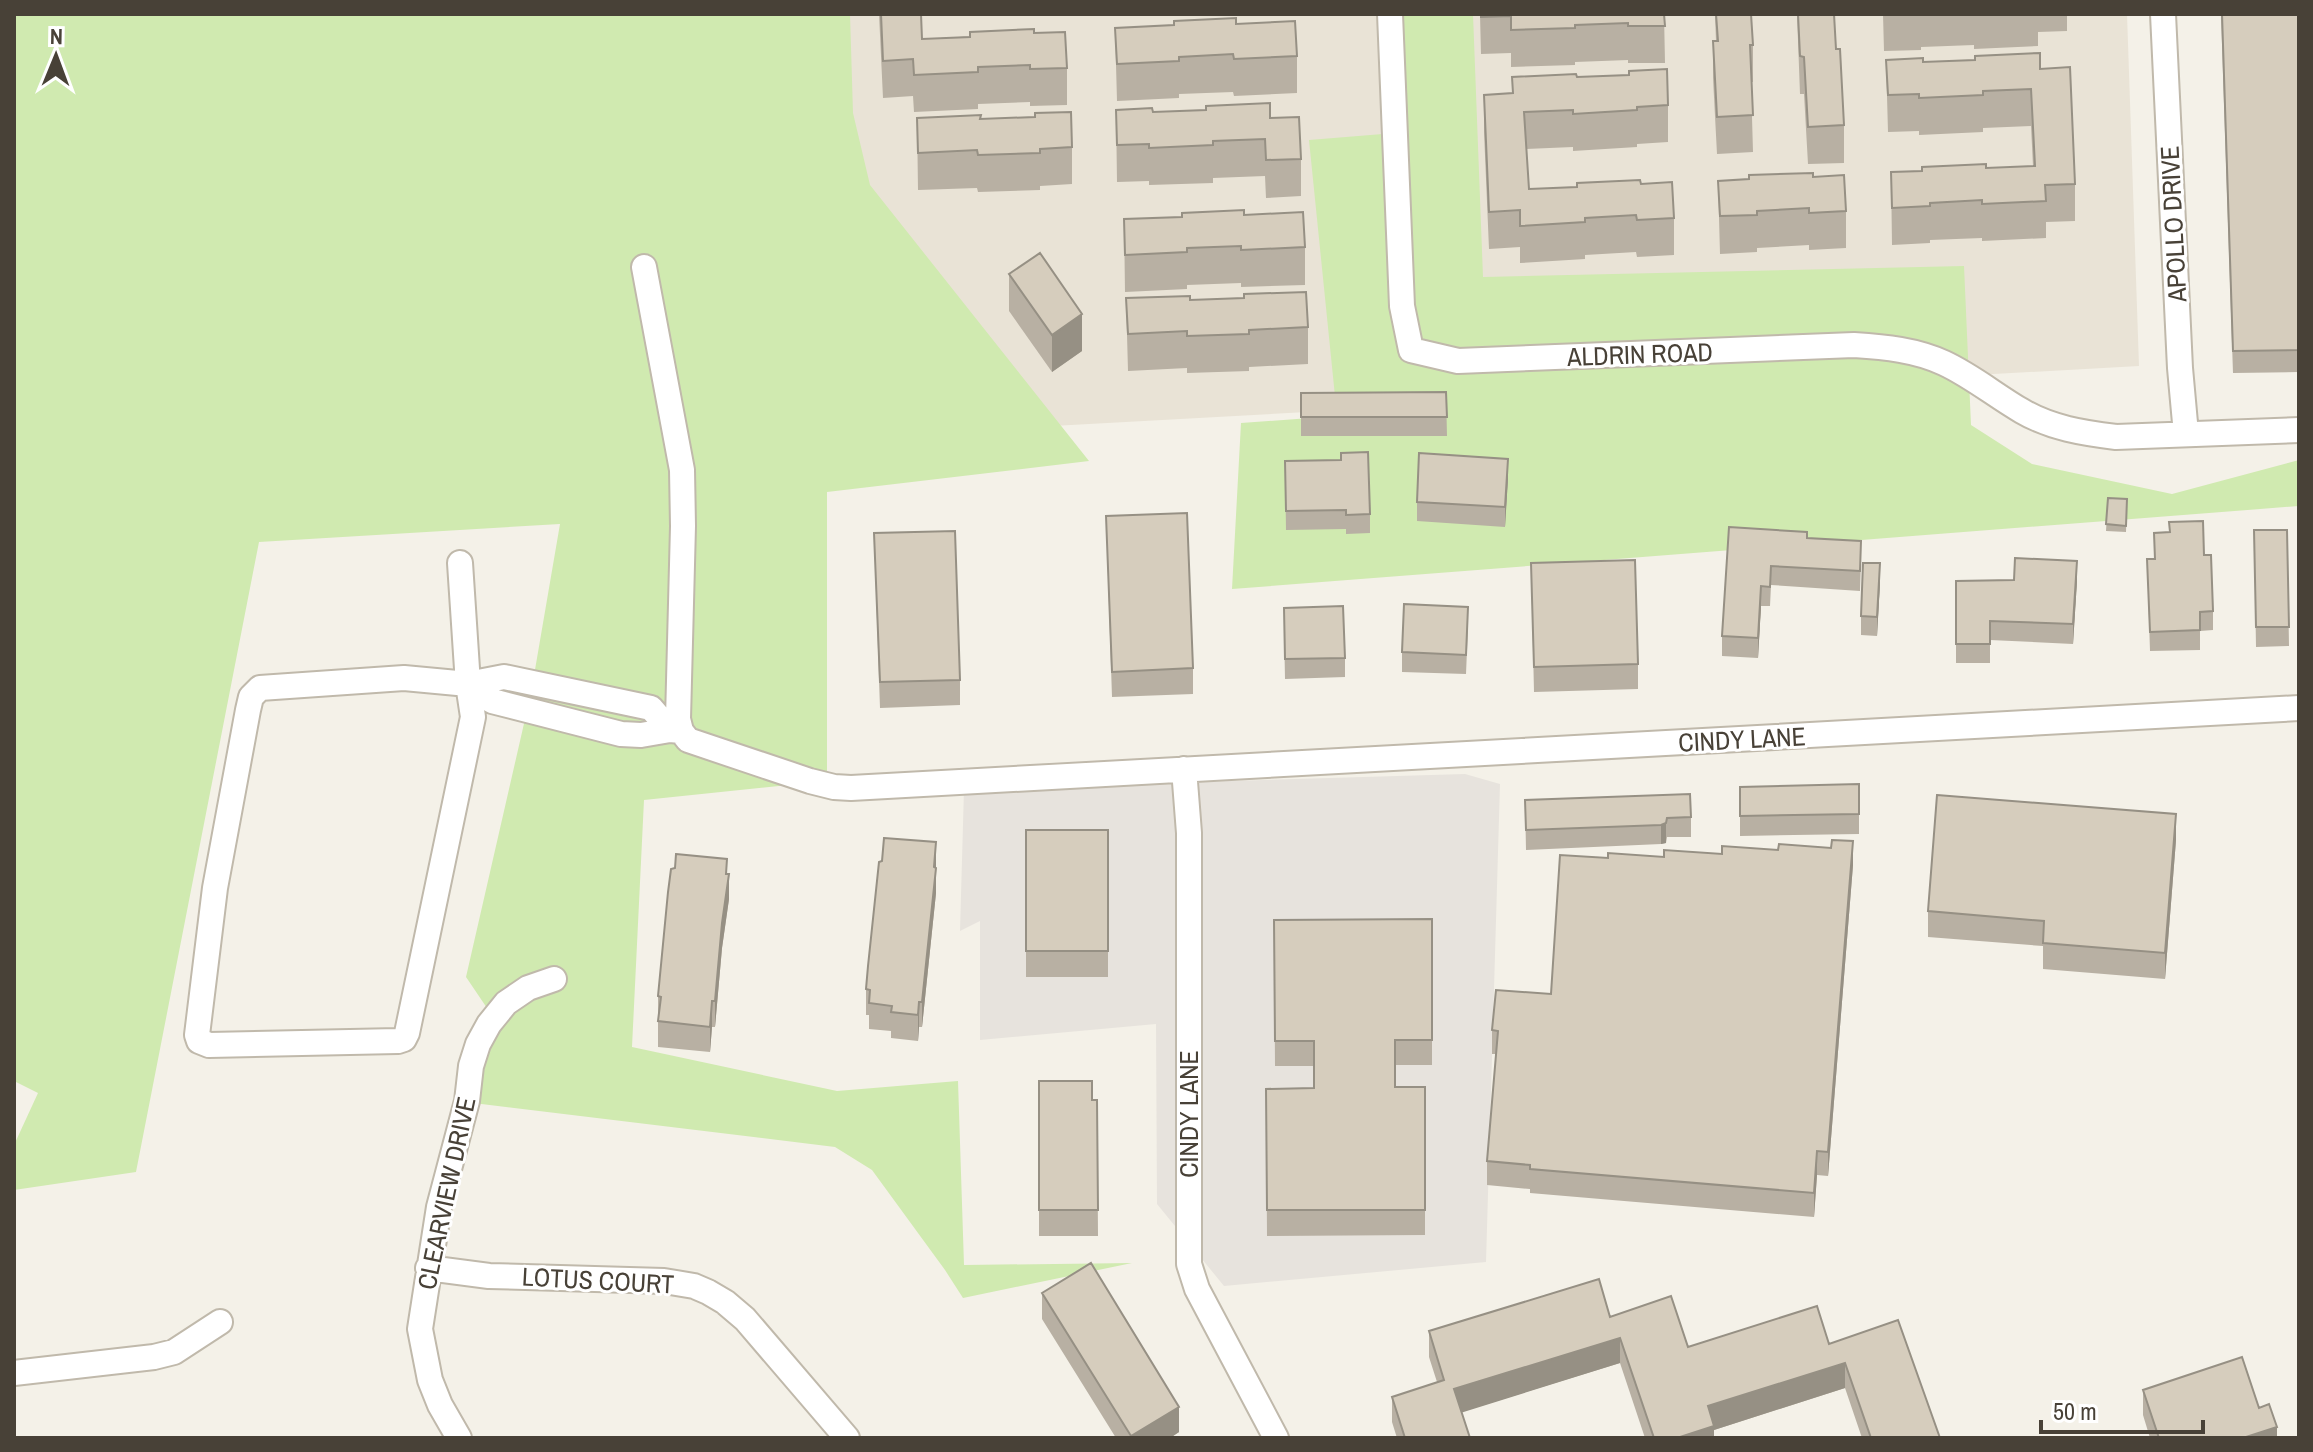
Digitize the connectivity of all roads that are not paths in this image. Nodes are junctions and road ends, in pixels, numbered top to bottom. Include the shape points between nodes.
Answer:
1 (1390, 14) edge
2 (2163, 14) edge
3 (644, 267) dead end
4 (2299, 430) edge
5 (2186, 434) junction
6 (460, 563) dead end
7 (468, 684) junction
8 (2299, 708) edge
9 (676, 727) junction
10 (1184, 769) junction
11 (554, 979) dead end
12 (428, 1268) junction
13 (220, 1322) dead end
14 (14, 1373) edge
15 (459, 1438) edge
16 (847, 1438) edge
17 (1276, 1438) edge

1 - 5 street, ALDRIN ROAD via 1402,306 1411,350 1458,361 1883,347 1944,363 2023,412 2065,429 2116,437
2 - 5 street, APOLLO DRIVE
3 - 9 street via 682,470
4 - 5 street
6 - 7 street
7 - 7 street via 404,678 255,692 215,888 199,1041 225,1045 404,1039 473,717
7 - 9 street, CINDY LANE via 504,677 651,708
8 - 10 street, CINDY LANE
9 - 10 street, CINDY LANE via 688,740 834,787
10 - 17 street, CINDY LANE via 1189,833 1189,1264 1197,1289
11 - 12 street, CLEARVIEW DRIVE via 506,1003 478,1044
12 - 15 street, CLEARVIEW DRIVE via 420,1329 425,1361 440,1405
12 - 16 street, LOTUS COURT via 694,1286 745,1319
13 - 14 street via 174,1352 154,1357

